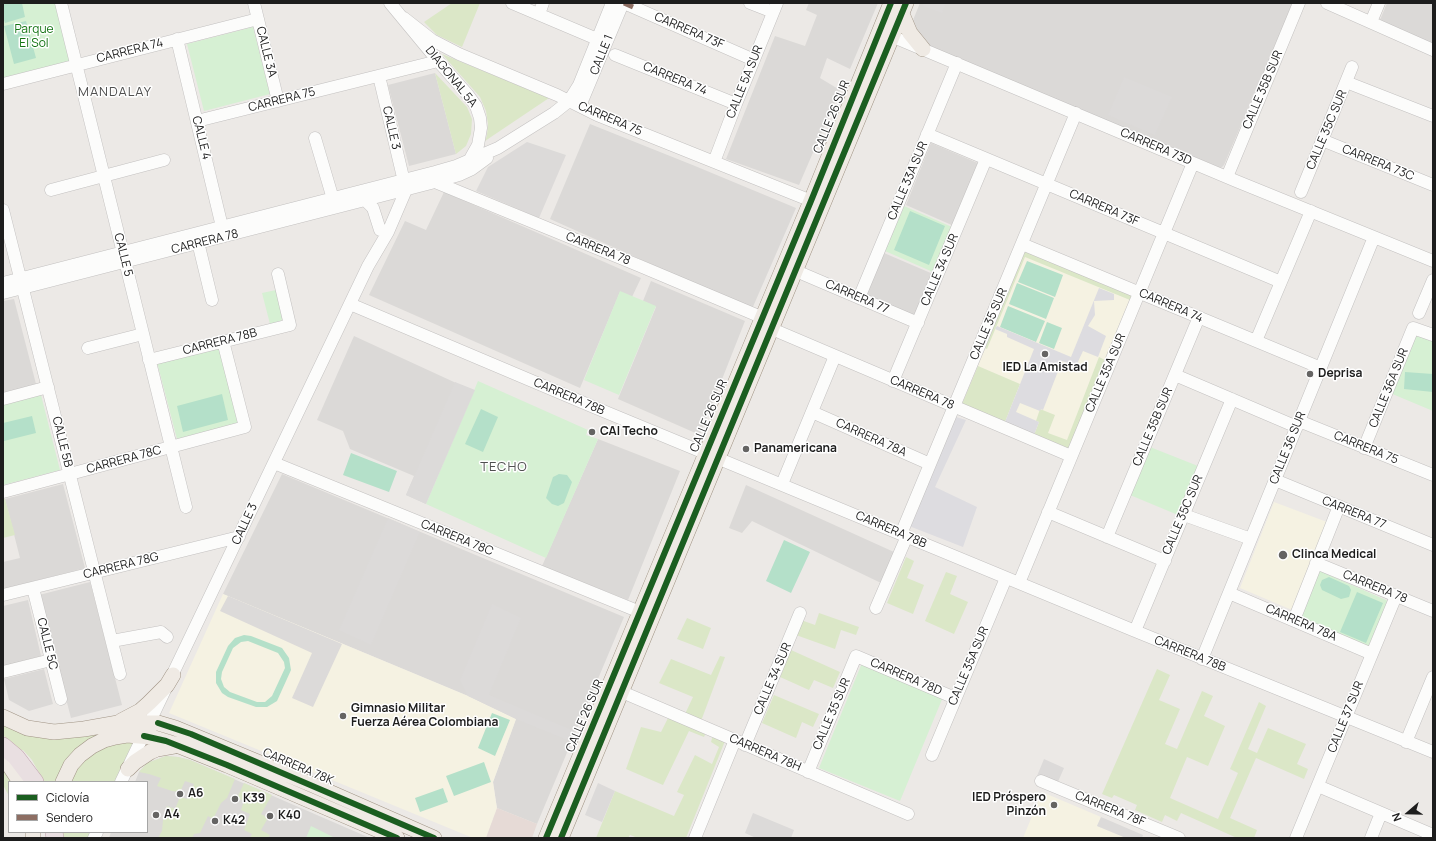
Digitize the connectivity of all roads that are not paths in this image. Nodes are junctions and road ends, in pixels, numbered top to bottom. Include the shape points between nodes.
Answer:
1 (61, 3) edge
2 (254, 3) edge
3 (390, 3) edge
4 (512, 3) edge
5 (612, 3) edge
6 (750, 3) edge
7 (891, 3) edge
8 (1299, 3) edge
9 (1327, 3) edge
10 (1379, 3) edge
11 (627, 4) edge
12 (775, 8) edge
13 (541, 9) edge
14 (904, 9) edge
15 (404, 18) junction
16 (258, 19) junction
17 (1371, 22) junction
18 (879, 31) junction
19 (893, 37) junction
20 (597, 39) junction
21 (177, 40) junction
22 (923, 49) junction
23 (1433, 50) edge
24 (615, 55) dead end
25 (754, 60) junction
26 (438, 61) junction
27 (956, 63) junction
28 (76, 65) junction
29 (1352, 67) dead end
30 (379, 76) junction
31 (1346, 82) junction
32 (3, 84) edge
33 (278, 101) junction
34 (574, 104) junction
35 (736, 104) junction
36 (1076, 114) junction
37 (1433, 116) edge
38 (197, 121) junction
39 (927, 134) junction
40 (315, 138) dead end
41 (1322, 140) junction
42 (498, 148) junction
43 (986, 159) junction
44 (164, 160) dead end
45 (469, 161) junction
46 (714, 162) junction
47 (1193, 163) junction
48 (104, 176) junction
49 (1227, 177) junction
50 (435, 182) junction
51 (1047, 184) junction
52 (1433, 185) edge
53 (402, 188) junction
54 (51, 190) dead end
55 (1301, 192) dead end
56 (333, 199) junction
57 (366, 201) junction
58 (817, 203) junction
59 (3, 210) edge
60 (1311, 211) junction
61 (380, 230) junction
62 (224, 232) junction
63 (1164, 233) junction
64 (1374, 237) junction
65 (197, 239) junction
66 (1022, 244) junction
67 (124, 258) junction
68 (1433, 261) edge
69 (368, 266) junction
70 (796, 271) junction
71 (278, 274) dead end
72 (1433, 280) edge
73 (1281, 282) junction
74 (3, 283) edge
75 (21, 284) junction
76 (1139, 292) junction
77 (3, 293) edge
78 (859, 298) junction
79 (212, 300) dead end
80 (350, 304) junction
81 (1419, 313) dead end
82 (762, 317) junction
83 (1199, 317) junction
84 (918, 322) junction
85 (772, 329) junction
86 (143, 334) junction
87 (1433, 335) edge
88 (223, 341) junction
89 (1256, 341) junction
90 (88, 348) dead end
91 (835, 356) junction
92 (149, 360) junction
93 (1321, 368) junction
94 (1175, 375) junction
95 (893, 381) junction
96 (48, 386) junction
97 (3, 399) edge
98 (1232, 399) junction
99 (954, 407) junction
100 (812, 412) junction
101 (1298, 424) junction
102 (171, 447) junction
103 (1364, 448) junction
104 (712, 456) junction
105 (1071, 456) junction
106 (274, 464) junction
107 (930, 464) junction
108 (70, 474) junction
109 (1433, 475) edge
110 (1275, 480) junction
111 (782, 484) junction
112 (3, 492) edge
113 (1339, 506) junction
114 (186, 507) dead end
115 (1048, 512) junction
116 (1184, 515) junction
117 (904, 535) junction
118 (239, 537) junction
119 (1107, 537) junction
120 (1251, 539) junction
121 (1433, 545) edge
122 (1164, 561) junction
123 (1316, 563) junction
124 (95, 573) junction
125 (1006, 578) junction
126 (1019, 583) junction
127 (33, 588) junction
128 (1229, 593) junction
129 (3, 595) edge
130 (1396, 596) junction
131 (876, 608) dead end
132 (1433, 611) edge
133 (640, 612) junction
134 (800, 613) dead end
135 (1294, 620) junction
136 (1135, 632) junction
137 (167, 637) dead end
138 (112, 641) junction
139 (1372, 654) junction
140 (856, 656) joint
141 (1202, 659) junction
142 (51, 660) junction
143 (3, 672) edge
144 (120, 674) dead end
145 (173, 675) junction
146 (1433, 677) edge
147 (622, 692) junction
148 (955, 698) junction
149 (61, 700) dead end
150 (3, 711) edge
151 (1346, 716) junction
152 (3, 717) edge
153 (118, 723) junction
154 (147, 730) junction
155 (62, 732) junction
156 (1406, 742) junction
157 (740, 743) junction
158 (177, 745) junction
159 (3, 746) edge
160 (1433, 752) edge
161 (932, 755) dead end
162 (3, 756) edge
163 (808, 772) junction
164 (125, 775) edge
165 (19, 781) edge
166 (34, 781) edge
167 (64, 781) edge
168 (1040, 781) dead end
169 (1318, 786) junction
170 (1381, 813) junction
171 (908, 814) dead end
172 (1433, 835) edge
173 (397, 838) edge
174 (434, 838) edge
175 (546, 838) edge
176 (561, 838) edge
177 (695, 838) edge
178 (1179, 838) edge
179 (1296, 838) edge
180 (1371, 838) edge

1 - 28 street, CALLE 5
2 - 16 street, CALLE 3A
3 - 15 street, DIAGONAL 5A
4 - 13 street
5 - 20 street, CALLE 1
6 - 12 street
7 - 18 main road, CALLE 26 SUR
8 - 49 street, CALLE 35B SUR
9 - 17 street
10 - 17 street
11 - 25 street, CARRERA 73F
11 - 34 street, CALLE 1
12 - 25 street, CALLE 5A SUR
13 - 20 street
14 - 19 main road, CALLE 26 SUR
14 - 22 main road via 910,33
15 - 26 street, DIAGONAL 5A
15 - 34 street, CARRERA 75 via 444,47
16 - 21 street, CARRERA 74
16 - 33 street, CALLE 3A
17 - 23 street
18 - 19 street, CARRERA 73D
18 - 58 main road, CALLE 26 SUR
19 - 22 street, CARRERA 73D
19 - 58 main road, CALLE 26 SUR
20 - 34 street, CALLE 1
21 - 28 street, CARRERA 74
21 - 38 street, CALLE 4
22 - 27 street, CARRERA 73D
24 - 35 street, CARRERA 74
25 - 35 street, CALLE 5A SUR
26 - 30 street, CARRERA 75
26 - 45 street, DIAGONAL 5A via 472,100 480,118 478,145
27 - 36 street, CARRERA 73D
27 - 39 street, CALLE 33A SUR
28 - 32 street, CARRERA 74
28 - 48 street, CALLE 5
29 - 31 street, CALLE 35C SUR
30 - 33 street, CARRERA 75
30 - 53 street, CALLE 3
31 - 37 street
31 - 41 street, CALLE 35C SUR
33 - 38 street, CARRERA 75
34 - 42 street via 554,113
34 - 46 street, CARRERA 75
35 - 46 street, CALLE 5A SUR
36 - 47 street, CARRERA 73D
36 - 51 street, CALLE 35 SUR
38 - 62 street, CALLE 4
39 - 43 street, CARRERA 73F
39 - 78 street, CALLE 33A SUR
40 - 56 street
41 - 52 street, CARRERA 73C
41 - 55 street, CALLE 35C SUR
42 - 45 street
42 - 50 street via 472,169
43 - 51 street, CARRERA 73F
43 - 84 street, CALLE 34 SUR
44 - 48 street
45 - 53 street
46 - 58 street, CARRERA 75
47 - 49 street, CARRERA 73D
47 - 63 street, CALLE 35A SUR
48 - 54 street
48 - 67 street, CALLE 5
49 - 60 street, CARRERA 73D
50 - 53 street
50 - 82 street, CARRERA 78
51 - 63 street, CARRERA 73F
51 - 66 street, CALLE 35 SUR
53 - 56 street, CARRERA 78
53 - 57 street, CARRERA 78
53 - 61 street, CALLE 3
53 - 69 street, CALLE 3 via 388,232
56 - 62 street, CARRERA 78
57 - 61 street via 374,208
57 - 62 street, CARRERA 78
58 - 70 main road, CALLE 26 SUR
58 - 82 main road, CALLE 26 SUR
59 - 75 street, CALLE 5B
60 - 64 street, CARRERA 73D
60 - 73 street
61 - 69 street, CALLE 3
62 - 65 street, CARRERA 78
63 - 73 street, CARRERA 73F
63 - 76 street, CALLE 35A SUR
64 - 68 street, CARRERA 73D
64 - 93 street, CALLE 36 SUR
65 - 67 street, CARRERA 78
65 - 79 street
66 - 76 street, CARRERA 74
66 - 99 street, CALLE 35 SUR
67 - 75 street, CARRERA 78
67 - 86 street, CALLE 5
69 - 80 street, CALLE 3
70 - 78 street, CARRERA 77
70 - 85 main road, CALLE 26 SUR
71 - 88 street, CARRERA 78B via 290,325
72 - 81 street
73 - 89 street
74 - 75 street, CARRERA 78
75 - 77 street, CARRERA 78
75 - 96 street, CALLE 5B
76 - 83 street, CARRERA 74
76 - 105 street, CALLE 35A SUR
78 - 84 street, CARRERA 77
80 - 104 street, CARRERA 78B
80 - 106 street, CALLE 3
82 - 104 main road, CALLE 26 SUR
83 - 89 street, CARRERA 74
83 - 94 street, CALLE 35B SUR
84 - 95 street, CALLE 34 SUR
85 - 91 street, CARRERA 78
85 - 104 main road, CALLE 26 SUR
86 - 90 street
86 - 92 street, CALLE 5
87 - 103 street, CALLE 36A SUR via 1414,328
88 - 92 street, CARRERA 78B
88 - 102 street, CARRERA 78C via 245,427
89 - 93 street, CARRERA 74
91 - 95 street, CARRERA 78
91 - 100 street
92 - 102 street, CALLE 5
93 - 101 street, CALLE 36 SUR
94 - 98 street, CARRERA 75
94 - 119 street, CALLE 35B SUR
95 - 99 street, CARRERA 78
96 - 97 street
96 - 108 street, CALLE 5B
98 - 101 street, CARRERA 75
98 - 116 street, CALLE 35C SUR
99 - 105 street, CARRERA 78
99 - 107 street, CALLE 35 SUR
100 - 107 street, CARRERA 78A
100 - 111 street
101 - 103 street, CARRERA 75
101 - 110 street, CALLE 36 SUR
102 - 108 street, CARRERA 78C
102 - 114 street, CALLE 5
103 - 109 street, CARRERA 75
104 - 111 street, CARRERA 78B
104 - 133 main road, CALLE 26 SUR
104 - 147 main road, CALLE 26 SUR
105 - 115 street, CALLE 35A SUR
106 - 118 street, CALLE 3
106 - 133 street, CARRERA 78C
107 - 117 street, CALLE 35 SUR
108 - 112 street, CARRERA 78C
108 - 124 street, CALLE 5B
110 - 113 street, CARRERA 77
110 - 120 street, CALLE 36 SUR
111 - 117 street, CARRERA 78B
113 - 121 street, CARRERA 77
113 - 123 street
115 - 119 street
115 - 126 street, CALLE 35A SUR
116 - 120 street
116 - 122 street, CALLE 35C SUR
117 - 125 street, CARRERA 78B
117 - 131 street, CALLE 35 SUR
118 - 124 street, CARRERA 78G
118 - 145 street, CALLE 3
119 - 122 street
120 - 128 street, CALLE 36 SUR
122 - 136 street, CALLE 35C SUR
123 - 130 street, CARRERA 78
123 - 135 street
124 - 127 street, CARRERA 78G
124 - 138 street, CALLE 5B
125 - 126 street, CARRERA 78B
125 - 148 street, CALLE 35A SUR
126 - 136 street, CARRERA 78B
127 - 129 street, CARRERA 78G
127 - 142 street, CALLE 5C
128 - 135 street, CARRERA 78A
128 - 141 street, CALLE 36 SUR
130 - 132 street, CARRERA 78
130 - 139 street, CALLE 37 SUR
133 - 175 main road, CALLE 26 SUR
134 - 157 street, CALLE 34 SUR
135 - 139 street, CARRERA 78A
136 - 141 street, CARRERA 78B
137 - 138 street via 161,632
138 - 144 street, CALLE 5B
139 - 151 street, CALLE 37 SUR
140 - 148 street, CARRERA 78D
140 - 163 street, CALLE 35 SUR
141 - 151 street, CARRERA 78B
142 - 143 street
142 - 149 street, CALLE 5C
145 - 153 main road via 150,704
145 - 154 street, CALLE 3
146 - 156 street
147 - 157 street, CARRERA 78H
147 - 176 main road, CALLE 26 SUR
148 - 161 street, CALLE 35A SUR
150 - 155 street via 29,723
151 - 156 street, CARRERA 78B
151 - 169 street, CALLE 37 SUR
152 - 155 main road, CARRERA 78K via 27,728
153 - 154 main road, CARRERA 78K
153 - 155 main road, CARRERA 78K
154 - 158 main road, CARRERA 78K via 152,737
154 - 164 street, CALLE 3
154 - 167 main road, CARRERA 78K via 104,740 92,746 80,755
154 - 174 main road, CARRERA 78K via 158,723 191,734
156 - 160 street, CARRERA 78B
157 - 163 street, CARRERA 78H
157 - 177 street, CALLE 34 SUR
158 - 164 main road via 157,748 150,752 135,762
158 - 173 main road, CARRERA 78K
159 - 166 highway via 16,757
162 - 165 main road
163 - 171 street, CARRERA 78H
168 - 178 street, CARRERA 78F
169 - 170 street
169 - 179 street, CALLE 37 SUR
170 - 172 street
170 - 180 street

